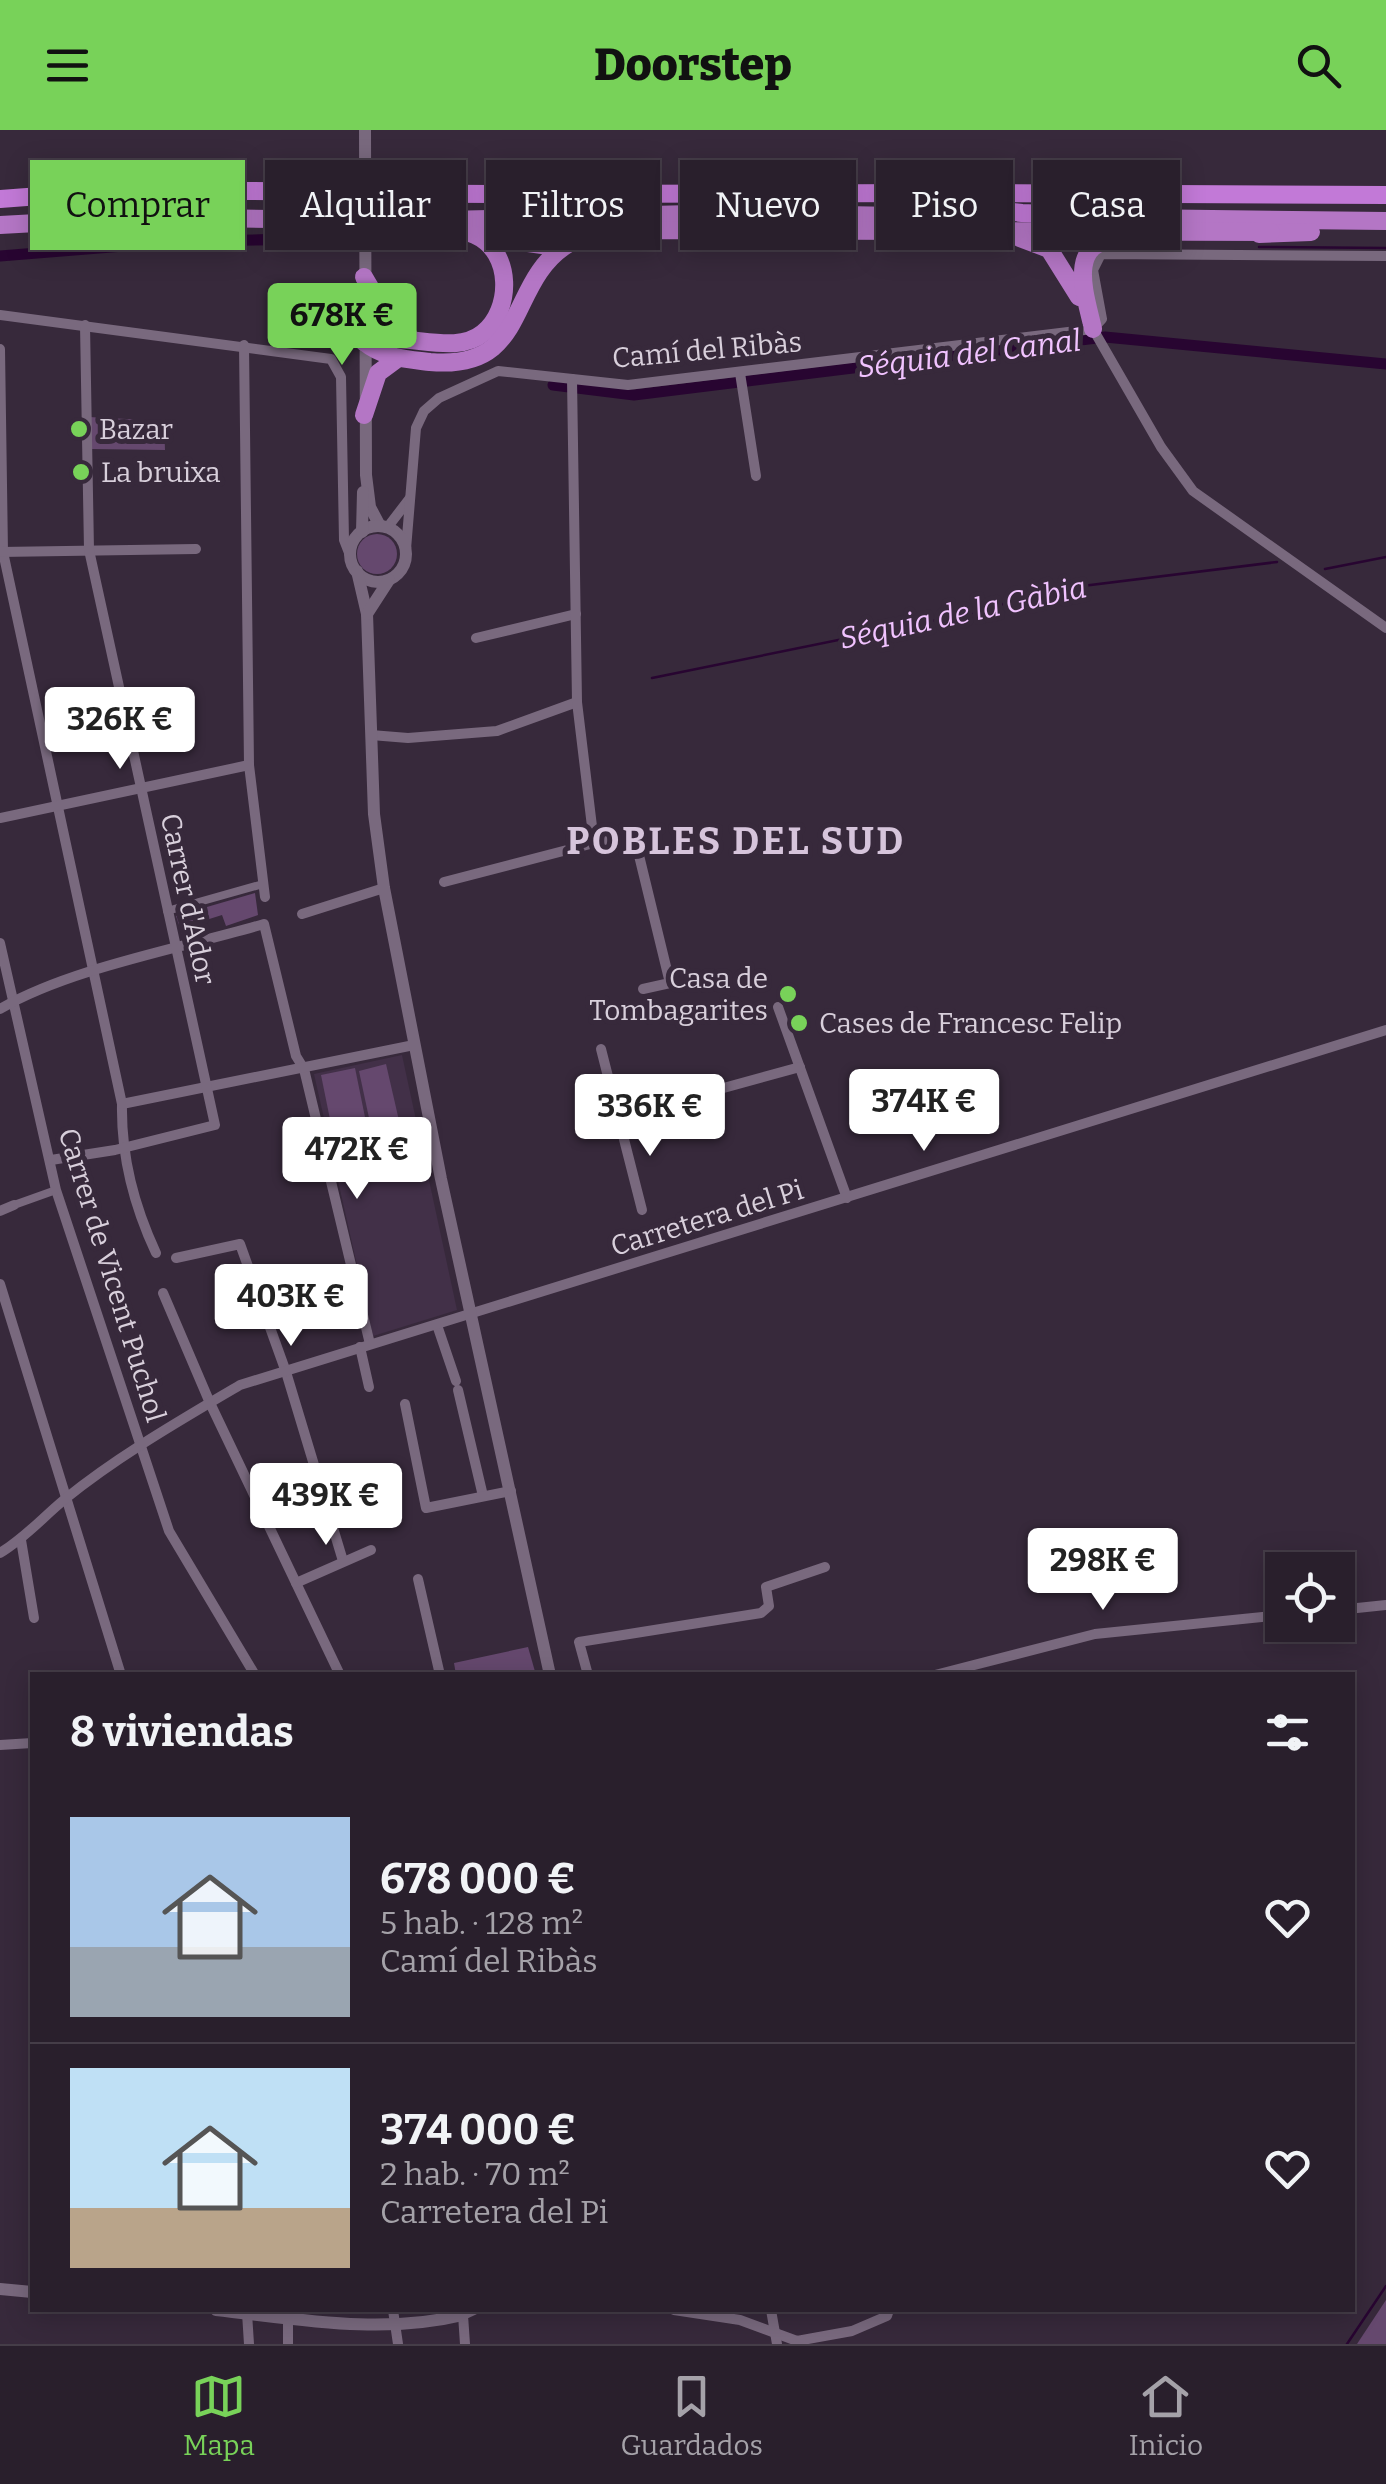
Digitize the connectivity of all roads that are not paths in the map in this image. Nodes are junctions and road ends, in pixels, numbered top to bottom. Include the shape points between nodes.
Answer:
1 (365, 130) edge
2 (680, 191) edge
3 (856, 191) edge
4 (1386, 195) edge
5 (856, 196) edge
6 (0, 199) edge
7 (1033, 213) edge
8 (1033, 217) edge
9 (1180, 218) edge
10 (265, 219) edge
11 (466, 219) edge
12 (1386, 221) edge
13 (0, 225) edge
14 (660, 230) edge
15 (876, 232) edge
16 (1013, 232) edge
17 (1310, 232) junction
18 (1386, 232) edge
19 (466, 234) edge
20 (478, 236) junction
21 (486, 237) edge
22 (1013, 241) edge
23 (559, 250) edge
24 (1386, 256) edge
25 (364, 269) junction
26 (0, 315) edge
27 (85, 326) junction
28 (1097, 338) junction
29 (417, 340) junction
30 (364, 342) junction
31 (244, 345) junction
32 (0, 349) edge
33 (397, 358) junction
34 (740, 373) junction
35 (572, 380) junction
36 (364, 414) junction
37 (366, 475) junction
38 (756, 476) dead end
39 (342, 490) junction
40 (363, 491) junction
41 (411, 498) junction
42 (384, 527) junction
43 (362, 532) junction
44 (196, 548) dead end
45 (406, 549) junction
46 (90, 550) junction
47 (1, 552) edge
48 (354, 565) junction
49 (388, 580) junction
50 (367, 614) junction
51 (576, 614) junction
52 (1386, 628) edge
53 (476, 638) dead end
54 (578, 702) junction
55 (371, 735) junction
56 (249, 765) junction
57 (141, 789) junction
58 (58, 805) junction
59 (0, 818) edge
60 (594, 843) junction
61 (444, 882) dead end
62 (263, 884) junction
63 (384, 888) junction
64 (265, 897) dead end
65 (167, 911) junction
66 (302, 914) dead end
67 (0, 944) edge
68 (176, 950) junction
69 (94, 972) junction
70 (642, 989) dead end
71 (16, 998) junction
72 (778, 1007) dead end
73 (0, 1010) edge
74 (1386, 1030) edge
75 (414, 1045) junction
76 (600, 1049) dead end
77 (800, 1067) junction
78 (304, 1069) junction
79 (206, 1089) junction
80 (122, 1104) junction
81 (618, 1117) junction
82 (122, 1145) junction
83 (51, 1160) junction
84 (56, 1190) junction
85 (847, 1198) junction
86 (14, 1205) joint
87 (0, 1210) edge
88 (642, 1210) dead end
89 (156, 1253) dead end
90 (176, 1258) dead end
91 (0, 1284) edge
92 (164, 1293) dead end
93 (472, 1314) junction
94 (437, 1325) junction
95 (365, 1346) junction
96 (286, 1372) junction
97 (369, 1386) dead end
98 (210, 1403) junction
99 (405, 1404) dead end
100 (140, 1448) junction
101 (511, 1492) junction
102 (483, 1496) junction
103 (65, 1499) junction
104 (21, 1540) junction
105 (371, 1550) dead end
106 (0, 1554) edge
107 (344, 1561) junction
108 (825, 1567) dead end
109 (418, 1580) dead end
110 (296, 1583) junction
111 (1386, 1605) edge
112 (1355, 1608) edge
113 (1265, 1617) edge
114 (34, 1618) dead end
115 (120, 1672) edge
116 (253, 1672) edge
117 (339, 1672) edge
118 (436, 1672) edge
119 (549, 1672) edge
120 (587, 1672) edge
121 (946, 1672) edge
122 (30, 1743) edge
123 (0, 1745) edge
124 (0, 2289) edge
125 (30, 2292) edge
126 (232, 2312) edge
127 (393, 2312) edge
128 (466, 2312) edge
129 (687, 2312) edge
130 (771, 2312) edge
131 (888, 2312) edge
132 (247, 2314) junction
133 (288, 2317) junction
134 (395, 2325) junction
135 (776, 2340) edge
136 (248, 2344) edge
137 (288, 2344) edge
138 (398, 2344) edge
139 (465, 2344) edge

1 - 25 street
2 - 6 highway via 142,191
3 - 4 highway
5 - 7 highway
8 - 11 highway via 732,213
9 - 12 highway
10 - 13 highway
14 - 15 highway
16 - 17 highway
17 - 18 highway
17 - 28 highway via 1098,242 1084,256 1081,274
19 - 20 highway
20 - 21 highway
20 - 29 highway via 500,263 506,290 499,314 481,335 452,346
22 - 28 highway via 1039,243 1059,260
23 - 33 highway via 536,274 513,328 490,352 455,364
24 - 28 street via 1100,254 1093,270 1102,318
25 - 29 highway via 391,323
25 - 30 street
26 - 27 street
27 - 31 street
27 - 46 street, Carrer d'Ador
28 - 34 street, Camí del Ribàs
28 - 52 street via 1194,491
29 - 30 highway via 388,335
30 - 33 highway
30 - 36 street
31 - 39 street via 336,363
31 - 56 street
32 - 47 street
33 - 36 highway via 378,373
34 - 35 street, Camí del Ribàs via 628,384
34 - 38 street
35 - 41 street, Camí del Ribàs via 498,370 439,398 416,428
35 - 51 street
36 - 37 street
37 - 40 street
37 - 42 street via 370,506
39 - 40 street via 356,499
39 - 43 street
39 - 48 street via 344,540
40 - 43 street
41 - 42 street
41 - 45 street, Camí del Ribàs
42 - 43 street
42 - 45 street
43 - 48 street via 352,544
44 - 46 street
45 - 49 street via 400,571
46 - 47 street
46 - 57 street, Carrer d'Ador
47 - 58 street
48 - 49 street via 375,582
48 - 50 street
49 - 50 street
50 - 55 street
51 - 53 street
51 - 54 street
54 - 55 street via 497,731
54 - 60 street
55 - 63 street
56 - 57 street
56 - 62 street
57 - 58 street
57 - 65 street, Carrer d'Ador
58 - 59 street
58 - 69 street
60 - 61 street
60 - 70 street via 635,840 670,982
62 - 64 street
62 - 65 street
63 - 66 street
63 - 75 street
65 - 68 street, Carrer d'Ador
67 - 71 street, Carrer de Vicent Puchol
68 - 69 street
68 - 78 street via 264,924
68 - 79 street, Carrer d'Ador
69 - 71 street
69 - 80 street
71 - 73 street
71 - 83 street, Carrer de Vicent Puchol
72 - 77 street
74 - 85 street, Carretera del Pi
75 - 78 street
75 - 93 street
76 - 81 street
77 - 81 street
77 - 85 street
78 - 79 street
78 - 95 street
79 - 80 street
79 - 82 street, Carrer d'Ador via 215,1125
80 - 82 street
81 - 88 street
82 - 83 street
82 - 89 street via 140,1219
83 - 84 street, Carrer de Vicent Puchol
84 - 86 street
84 - 100 street, Carrer de Vicent Puchol
85 - 93 street, Carretera del Pi
86 - 87 street
90 - 96 street via 240,1244
91 - 103 street
92 - 98 street
93 - 94 street, Carretera del Pi
93 - 101 street
94 - 95 street, Carretera del Pi
94 - 102 street
95 - 96 street, Carretera del Pi
95 - 97 street
96 - 98 street, Carretera del Pi via 240,1385
96 - 107 street
98 - 100 street, Carretera del Pi
98 - 110 street
99 - 102 street via 426,1508
100 - 103 street, Carretera del Pi
100 - 116 street, Carrer de Vicent Puchol via 168,1531
101 - 102 street
101 - 119 street
103 - 104 street, Carretera del Pi
103 - 115 street
104 - 106 street, Carretera del Pi
104 - 114 street
105 - 107 street
107 - 110 street
108 - 120 street via 766,1588 769,1606 761,1614 579,1642
109 - 118 street
110 - 117 street
111 - 112 street
113 - 121 street via 1096,1634
122 - 123 street
124 - 125 street
126 - 132 street
127 - 134 street
128 - 134 street
128 - 139 street
129 - 135 street via 740,2320
130 - 135 street
131 - 135 street via 852,2331
132 - 133 street
132 - 136 street
133 - 134 street
133 - 137 street
134 - 138 street

